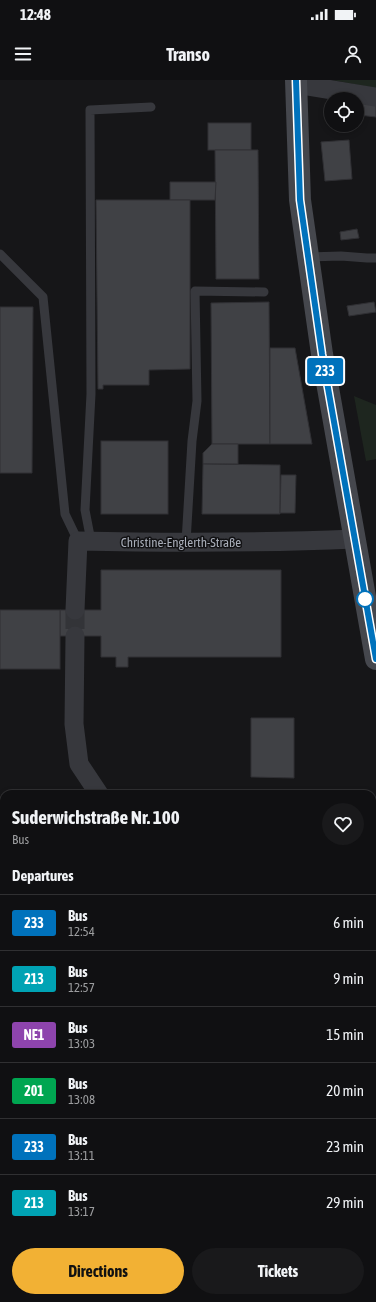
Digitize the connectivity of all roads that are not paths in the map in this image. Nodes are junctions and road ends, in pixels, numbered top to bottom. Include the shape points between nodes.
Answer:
1 (296, 82) edge
2 (376, 98) edge
3 (151, 107) dead end
4 (0, 254) edge
5 (308, 258) junction
6 (376, 258) edge
7 (264, 292) dead end
8 (354, 539) junction
9 (84, 541) junction
10 (186, 542) junction
11 (75, 610) tunnel mouth
12 (75, 636) tunnel mouth
13 (376, 659) edge
14 (96, 790) edge

1 - 2 street
1 - 5 main road via 300,200
3 - 9 lane via 90,110 90,394
4 - 9 lane via 43,297 65,514
5 - 6 lane
5 - 8 main road
7 - 10 lane via 194,291 196,401
8 - 10 street, Christine-Englerth-Straße
8 - 13 main road
9 - 10 street, Christine-Englerth-Straße
9 - 11 street
12 - 14 street via 74,724 79,764

